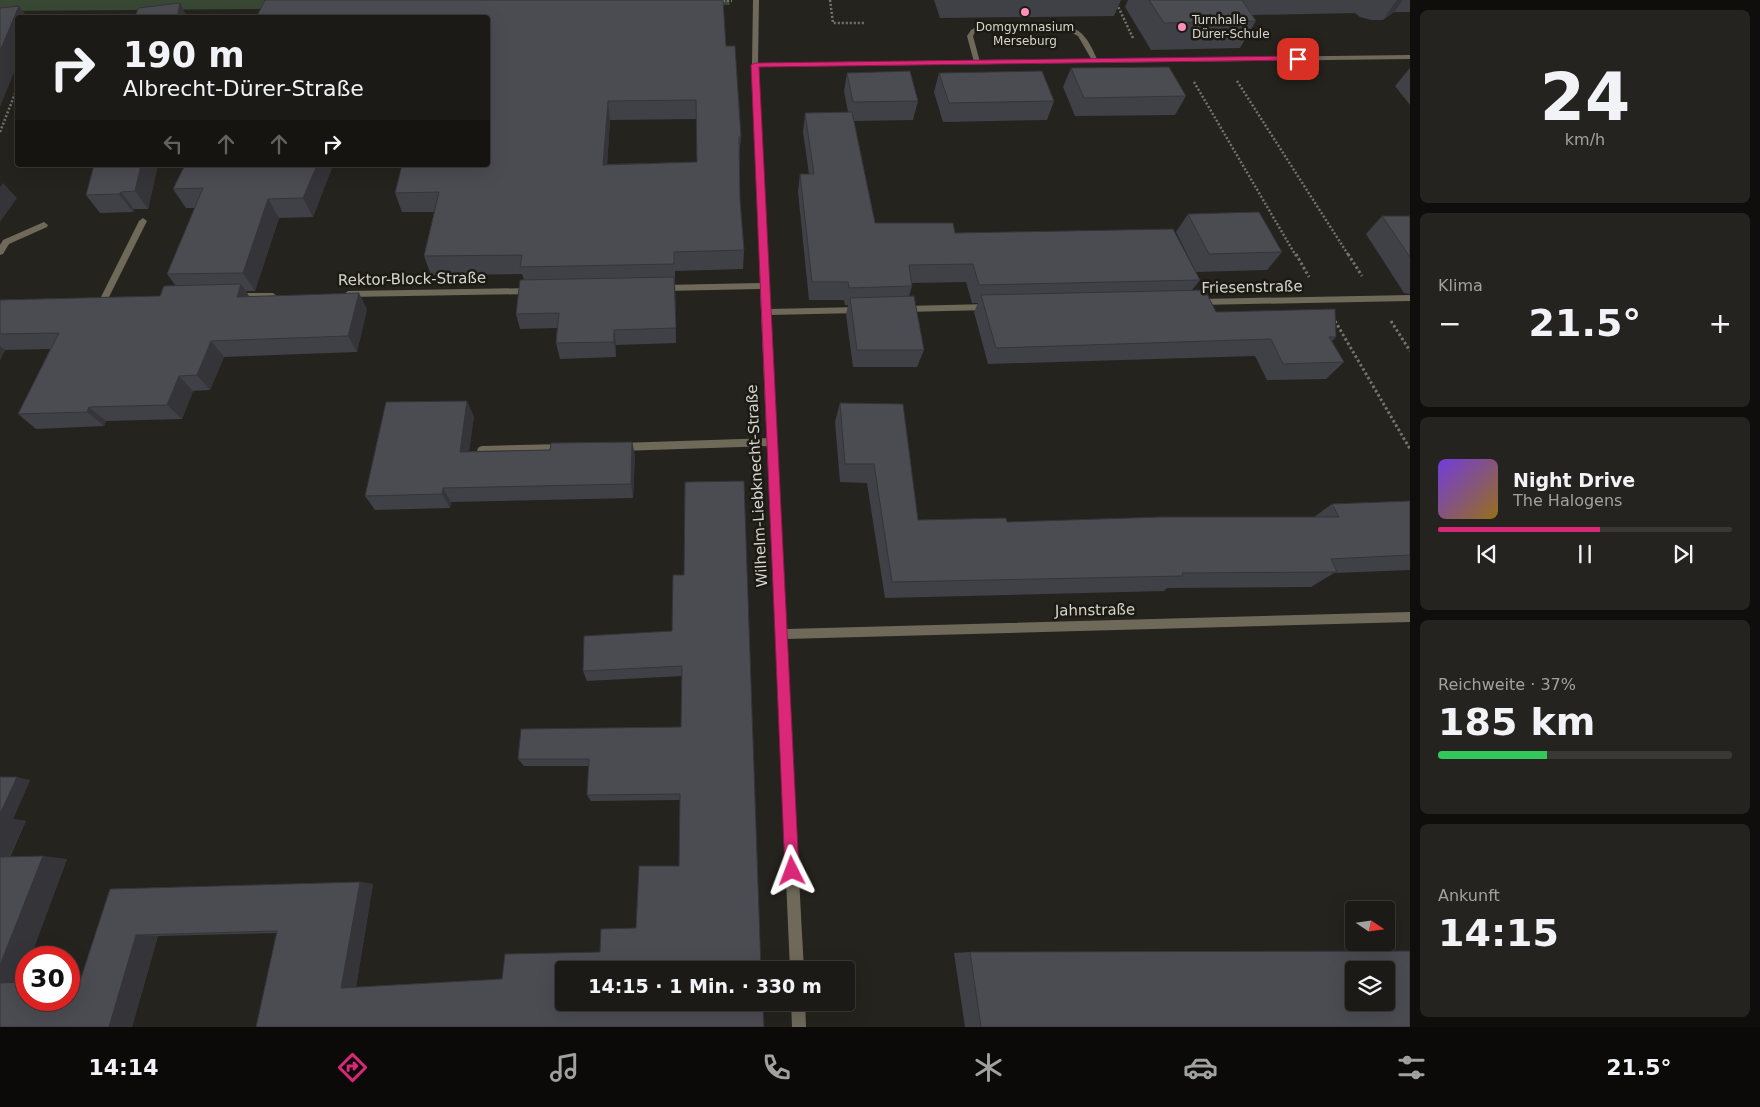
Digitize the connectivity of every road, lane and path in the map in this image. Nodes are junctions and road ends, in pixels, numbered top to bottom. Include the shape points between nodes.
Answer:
1 (756, 0) edge
2 (830, 0) edge
3 (1115, 0) edge
4 (717, 1) edge
5 (864, 23) dead end
6 (1410, 57) edge
7 (1181, 60) junction
8 (1223, 60) junction
9 (1095, 61) junction
10 (1145, 61) junction
11 (977, 62) junction
12 (755, 65) junction
13 (15, 94) edge
14 (0, 132) edge
15 (143, 221) dead end
16 (44, 226) dead end
17 (0, 252) edge
18 (764, 286) junction
19 (656, 288) edge
20 (537, 291) edge
21 (340, 294) edge
22 (281, 296) edge
23 (222, 297) edge
24 (1377, 298) junction
25 (1410, 298) edge
26 (114, 299) edge
27 (1322, 299) junction
28 (1193, 302) edge
29 (994, 307) edge
30 (894, 309) edge
31 (864, 310) edge
32 (765, 312) junction
33 (1410, 351) edge
34 (771, 442) junction
35 (611, 447) edge
36 (571, 448) edge
37 (1410, 449) edge
38 (482, 450) edge
39 (1410, 617) edge
40 (781, 634) junction
41 (797, 961) edge
42 (798, 1011) edge
43 (799, 1027) edge

1 - 4 path
1 - 12 street, Wilhelm-Liebknecht-Straße
2 - 5 path via 833,23
3 - 10 path
6 - 8 street
7 - 8 street
7 - 10 street
7 - 27 path
8 - 24 path
9 - 10 street
9 - 11 street
9 - 11 street via 1080,34 1063,26 980,27 970,36
11 - 12 street
12 - 18 street, Wilhelm-Liebknecht-Straße
13 - 14 path
15 - 26 street via 99,299
16 - 17 street via 6,242
18 - 19 street
18 - 32 street, Wilhelm-Liebknecht-Straße
20 - 21 street, Rektor-Block-Straße
22 - 23 street
24 - 25 street, Friesenstraße
24 - 27 street, Friesenstraße
24 - 33 path
27 - 28 street, Friesenstraße
27 - 37 path
29 - 30 street
31 - 32 street
32 - 34 street, Wilhelm-Liebknecht-Straße
34 - 35 street
34 - 40 street, Wilhelm-Liebknecht-Straße
36 - 38 street
39 - 40 street, Jahnstraße
40 - 41 street, Wilhelm-Liebknecht-Straße
42 - 43 street

